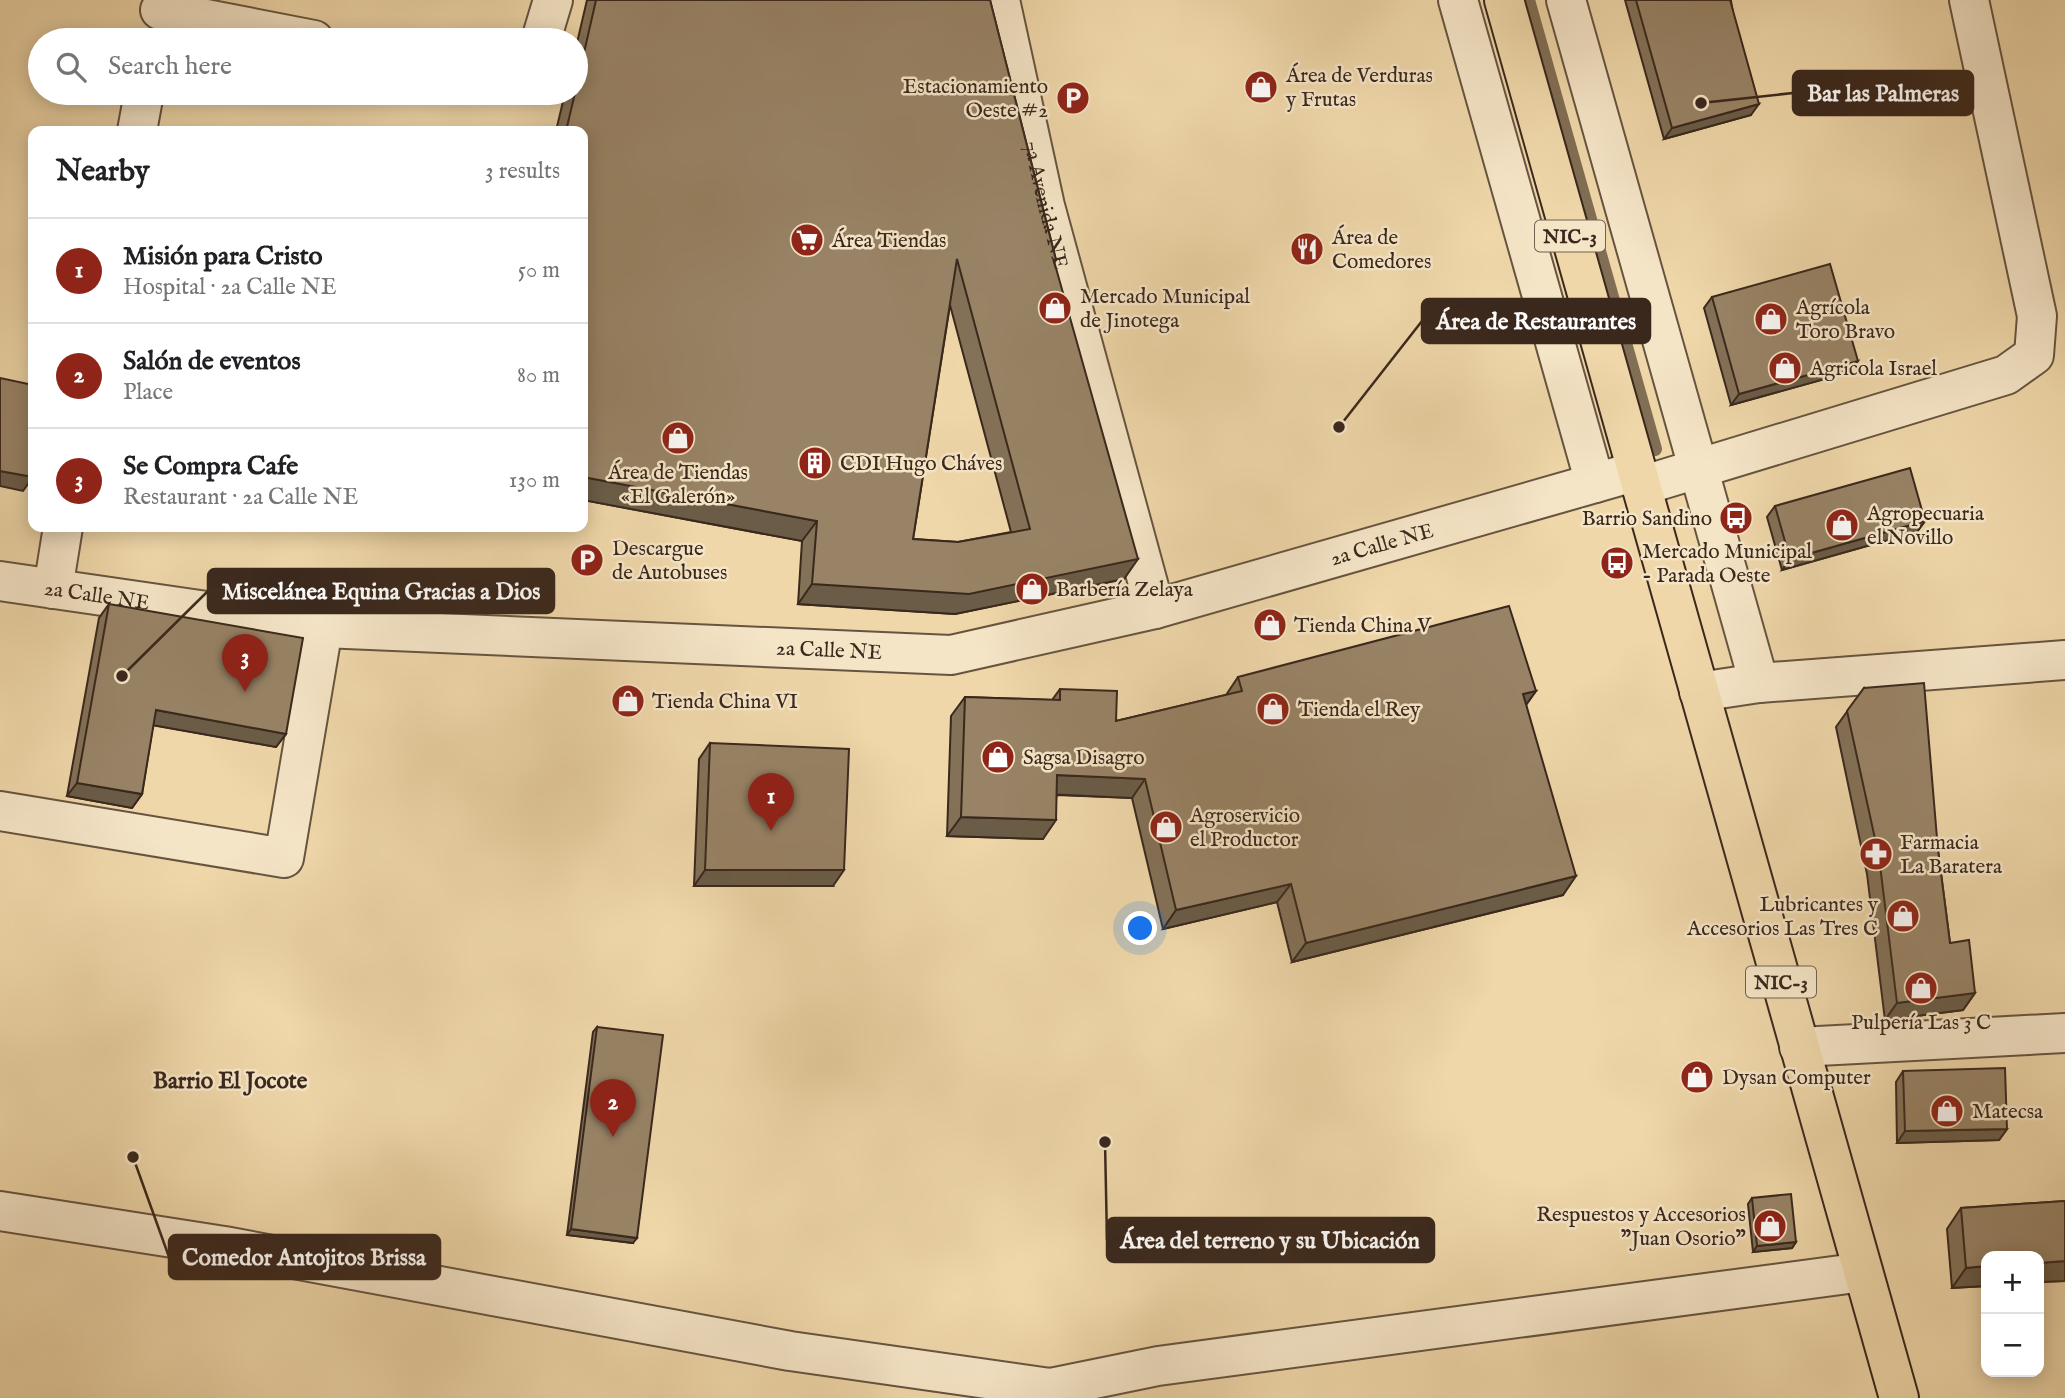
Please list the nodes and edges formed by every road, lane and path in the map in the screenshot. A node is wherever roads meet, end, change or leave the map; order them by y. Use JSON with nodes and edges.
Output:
{"nodes":[{"id":1,"x":552,"y":0,"type":"edge"},
{"id":2,"x":1000,"y":0,"type":"edge"},
{"id":3,"x":1458,"y":0,"type":"edge"},
{"id":4,"x":1504,"y":0,"type":"edge"},
{"id":5,"x":1566,"y":0,"type":"edge"},
{"id":6,"x":1969,"y":0,"type":"edge"},
{"id":7,"x":158,"y":17,"type":"edge"},
{"id":8,"x":233,"y":28,"type":"edge"},
{"id":9,"x":544,"y":28,"type":"edge"},
{"id":10,"x":142,"y":105,"type":"edge"},
{"id":11,"x":138,"y":126,"type":"edge"},
{"id":12,"x":1698,"y":470,"type":"junction"},
{"id":13,"x":1639,"y":478,"type":"junction"},
{"id":14,"x":1595,"y":483,"type":"junction"},
{"id":15,"x":62,"y":532,"type":"edge"},
{"id":16,"x":0,"y":581,"type":"edge"},
{"id":17,"x":53,"y":589,"type":"junction"},
{"id":18,"x":1155,"y":609,"type":"junction"},
{"id":19,"x":323,"y":628,"type":"junction"},
{"id":20,"x":2065,"y":660,"type":"edge"},
{"id":21,"x":1759,"y":683,"type":"junction"},
{"id":22,"x":1699,"y":692,"type":"junction"},
{"id":23,"x":0,"y":811,"type":"edge"},
{"id":24,"x":2065,"y":1033,"type":"edge"},
{"id":25,"x":1799,"y":1047,"type":"junction"},
{"id":26,"x":0,"y":1211,"type":"edge"},
{"id":27,"x":1863,"y":1272,"type":"junction"},
{"id":28,"x":1155,"y":1382,"type":"edge"},
{"id":29,"x":1899,"y":1398,"type":"edge"}],
"edges":[{"from":1,"to":9,"type":"street"},
{"from":2,"to":18,"type":"street","name":"7a Avenida NE"},
{"from":3,"to":14,"type":"street"},
{"from":4,"to":13,"type":"main road","number":"NIC-3"},
{"from":5,"to":12,"type":"street"},
{"from":6,"to":12,"type":"street","name":"2a Calle NE"},
{"from":7,"to":8,"type":"street"},
{"from":10,"to":11,"type":"street"},
{"from":12,"to":13,"type":"street","name":"2a Calle NE"},
{"from":12,"to":21,"type":"street"},
{"from":13,"to":14,"type":"street","name":"2a Calle NE"},
{"from":13,"to":22,"type":"main road","number":"NIC-3"},
{"from":14,"to":18,"type":"street","name":"2a Calle NE"},
{"from":15,"to":17,"type":"street"},
{"from":16,"to":17,"type":"street","name":"2a Calle NE"},
{"from":17,"to":19,"type":"street","name":"2a Calle NE"},
{"from":18,"to":19,"type":"street","name":"2a Calle NE"},
{"from":19,"to":23,"type":"street"},
{"from":20,"to":21,"type":"street"},
{"from":21,"to":22,"type":"street"},
{"from":22,"to":25,"type":"main road","number":"NIC-3"},
{"from":24,"to":25,"type":"street"},
{"from":25,"to":27,"type":"main road","number":"NIC-3"},
{"from":26,"to":28,"type":"street"},
{"from":27,"to":28,"type":"street"},
{"from":27,"to":29,"type":"main road","number":"NIC-3"}]}
